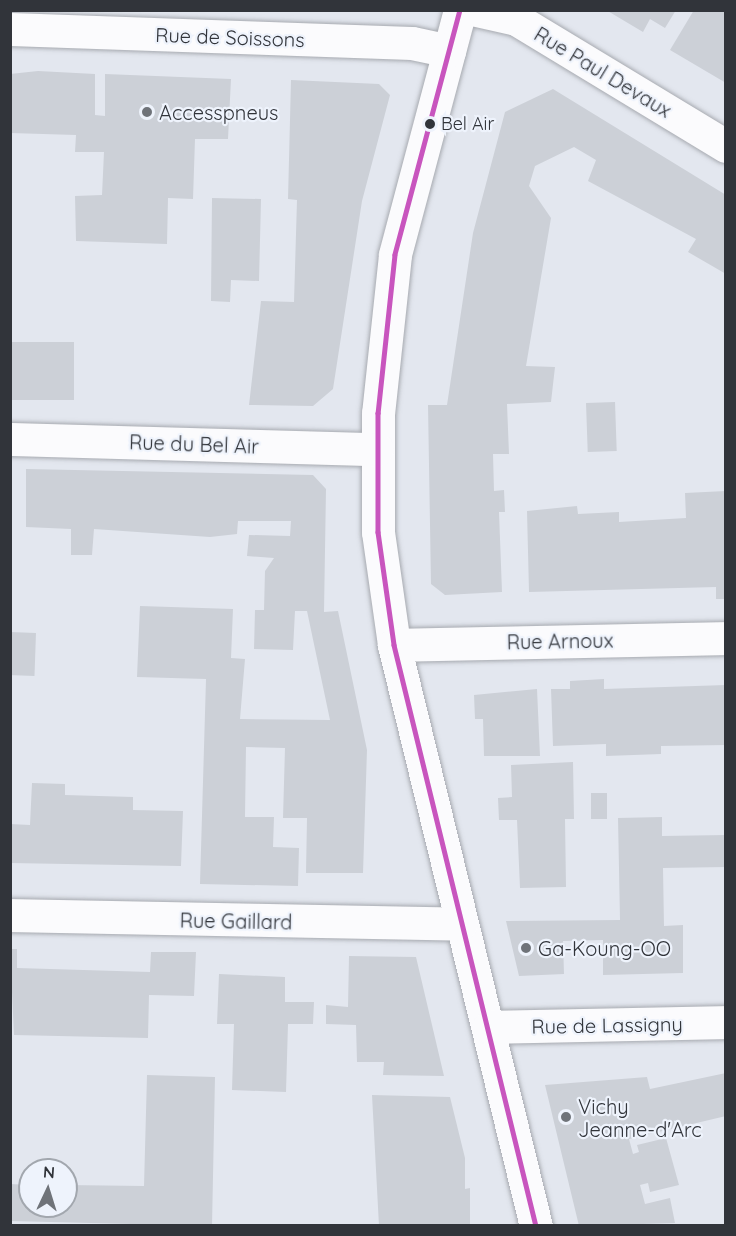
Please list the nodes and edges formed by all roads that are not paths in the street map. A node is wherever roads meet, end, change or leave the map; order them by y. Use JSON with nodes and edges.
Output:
{"nodes":[{"id":1,"x":460,"y":10,"type":"edge"},
{"id":2,"x":476,"y":10,"type":"edge"},
{"id":3,"x":10,"y":29,"type":"edge"},
{"id":4,"x":449,"y":51,"type":"junction"},
{"id":5,"x":726,"y":146,"type":"edge"},
{"id":6,"x":10,"y":440,"type":"edge"},
{"id":7,"x":377,"y":449,"type":"junction"},
{"id":8,"x":726,"y":638,"type":"edge"},
{"id":9,"x":394,"y":645,"type":"junction"},
{"id":10,"x":10,"y":915,"type":"edge"},
{"id":11,"x":461,"y":924,"type":"junction"},
{"id":12,"x":726,"y":1022,"type":"edge"},
{"id":13,"x":489,"y":1027,"type":"junction"},
{"id":14,"x":536,"y":1226,"type":"edge"}],
"edges":[{"from":1,"to":4,"type":"street"},
{"from":2,"to":5,"type":"street","name":"Rue Paul Devaux"},
{"from":3,"to":4,"type":"street","name":"Rue de Soissons"},
{"from":4,"to":7,"type":"street"},
{"from":6,"to":7,"type":"street","name":"Rue du Bel Air"},
{"from":7,"to":9,"type":"street"},
{"from":8,"to":9,"type":"street","name":"Rue Arnoux"},
{"from":9,"to":11,"type":"street"},
{"from":10,"to":11,"type":"street","name":"Rue Gaillard"},
{"from":11,"to":13,"type":"street"},
{"from":12,"to":13,"type":"street","name":"Rue de Lassigny"},
{"from":13,"to":14,"type":"street"}]}
